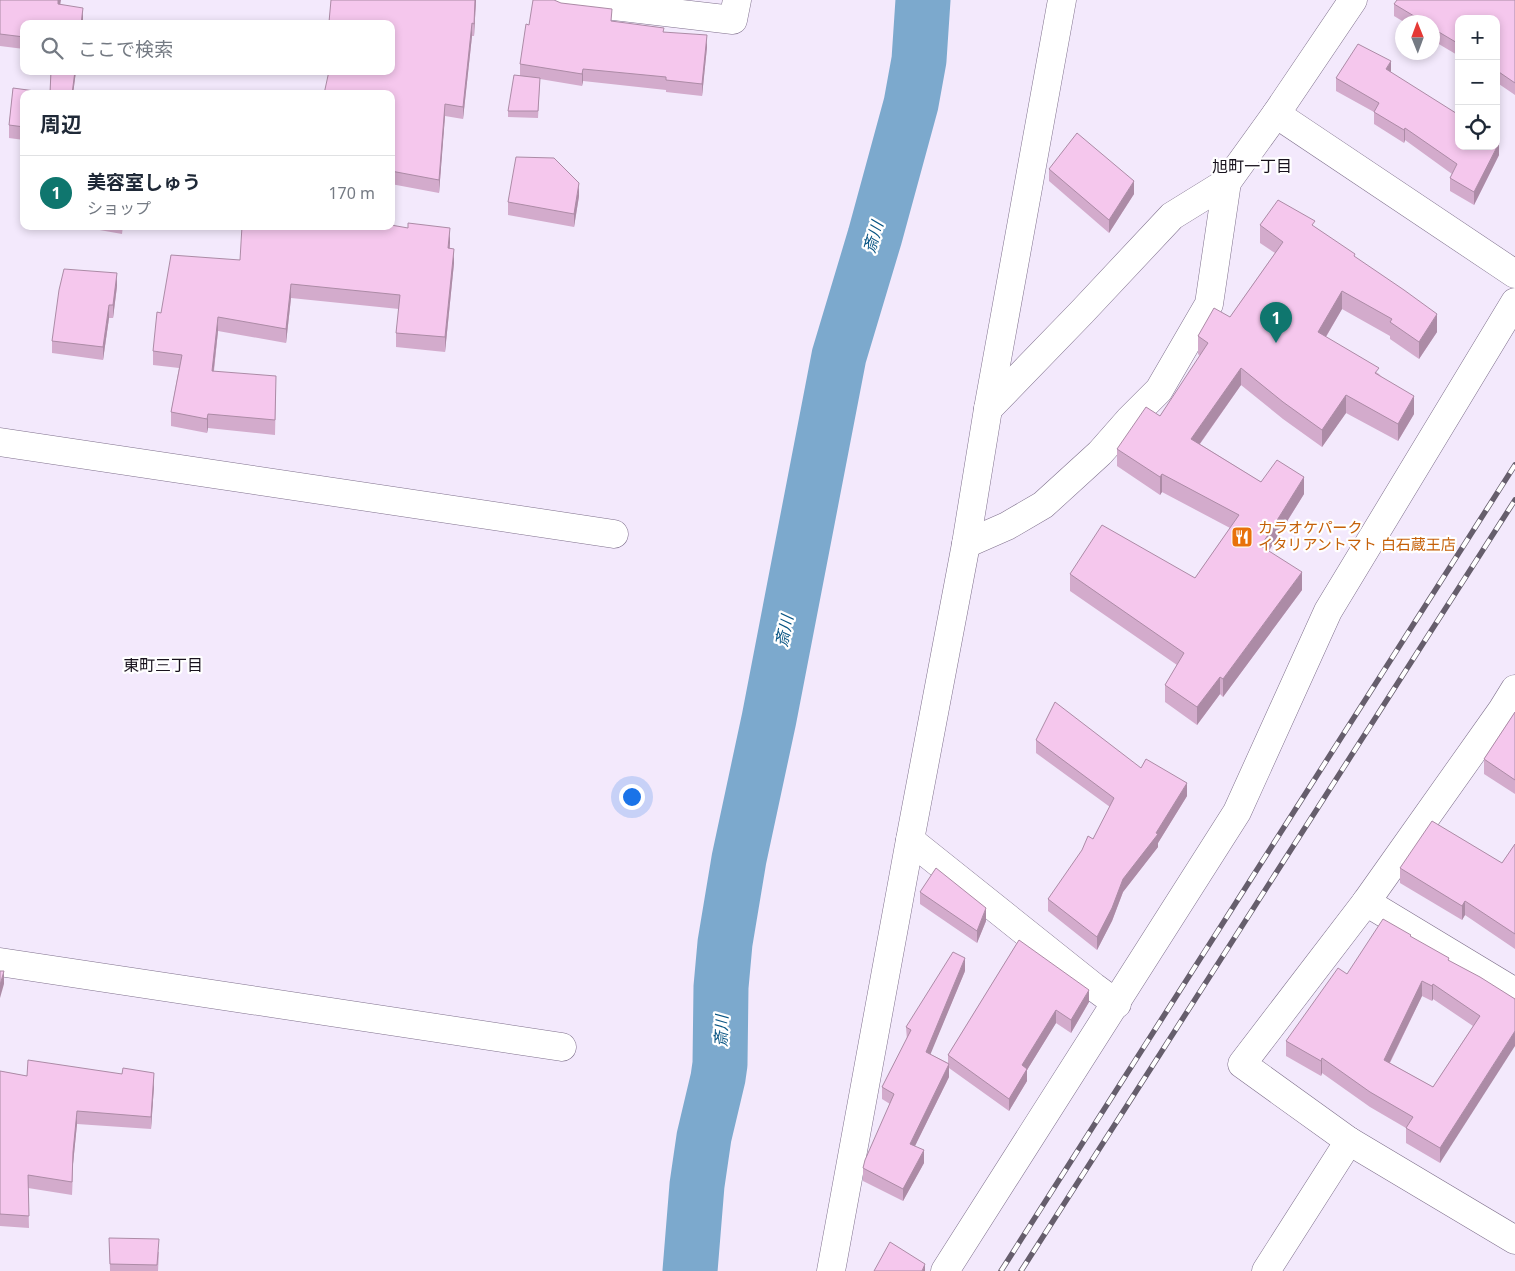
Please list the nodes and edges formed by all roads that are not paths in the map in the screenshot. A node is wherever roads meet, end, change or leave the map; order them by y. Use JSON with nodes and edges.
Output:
{"nodes":[{"id":1,"x":563,"y":0,"type":"edge"},
{"id":2,"x":736,"y":0,"type":"edge"},
{"id":3,"x":1062,"y":0,"type":"edge"},
{"id":4,"x":1353,"y":0,"type":"edge"},
{"id":5,"x":1276,"y":114,"type":"junction"},
{"id":6,"x":1227,"y":182,"type":"junction"},
{"id":7,"x":1515,"y":274,"type":"edge"},
{"id":8,"x":1515,"y":302,"type":"edge"},
{"id":9,"x":988,"y":410,"type":"junction"},
{"id":10,"x":0,"y":442,"type":"edge"},
{"id":11,"x":614,"y":534,"type":"dead end"},
{"id":12,"x":966,"y":544,"type":"junction"},
{"id":13,"x":1511,"y":705,"type":"edge"},
{"id":14,"x":910,"y":840,"type":"junction"},
{"id":15,"x":1366,"y":902,"type":"junction"},
{"id":16,"x":0,"y":962,"type":"edge"},
{"id":17,"x":1515,"y":992,"type":"edge"},
{"id":18,"x":1116,"y":1004,"type":"junction"},
{"id":19,"x":562,"y":1046,"type":"dead end"},
{"id":20,"x":1349,"y":1140,"type":"junction"},
{"id":21,"x":1515,"y":1240,"type":"edge"},
{"id":22,"x":831,"y":1271,"type":"edge"},
{"id":23,"x":945,"y":1271,"type":"edge"},
{"id":24,"x":1266,"y":1271,"type":"edge"}],
"edges":[{"from":1,"to":2,"type":"street"},
{"from":3,"to":9,"type":"street"},
{"from":4,"to":5,"type":"street"},
{"from":5,"to":6,"type":"street"},
{"from":5,"to":7,"type":"street"},
{"from":6,"to":9,"type":"street"},
{"from":6,"to":12,"type":"street"},
{"from":8,"to":18,"type":"street"},
{"from":9,"to":12,"type":"street"},
{"from":10,"to":11,"type":"street"},
{"from":12,"to":14,"type":"street"},
{"from":13,"to":15,"type":"street"},
{"from":14,"to":18,"type":"street"},
{"from":14,"to":22,"type":"street"},
{"from":15,"to":17,"type":"street"},
{"from":15,"to":20,"type":"street"},
{"from":16,"to":19,"type":"street"},
{"from":18,"to":23,"type":"street"},
{"from":20,"to":21,"type":"street"},
{"from":20,"to":24,"type":"street"}]}
